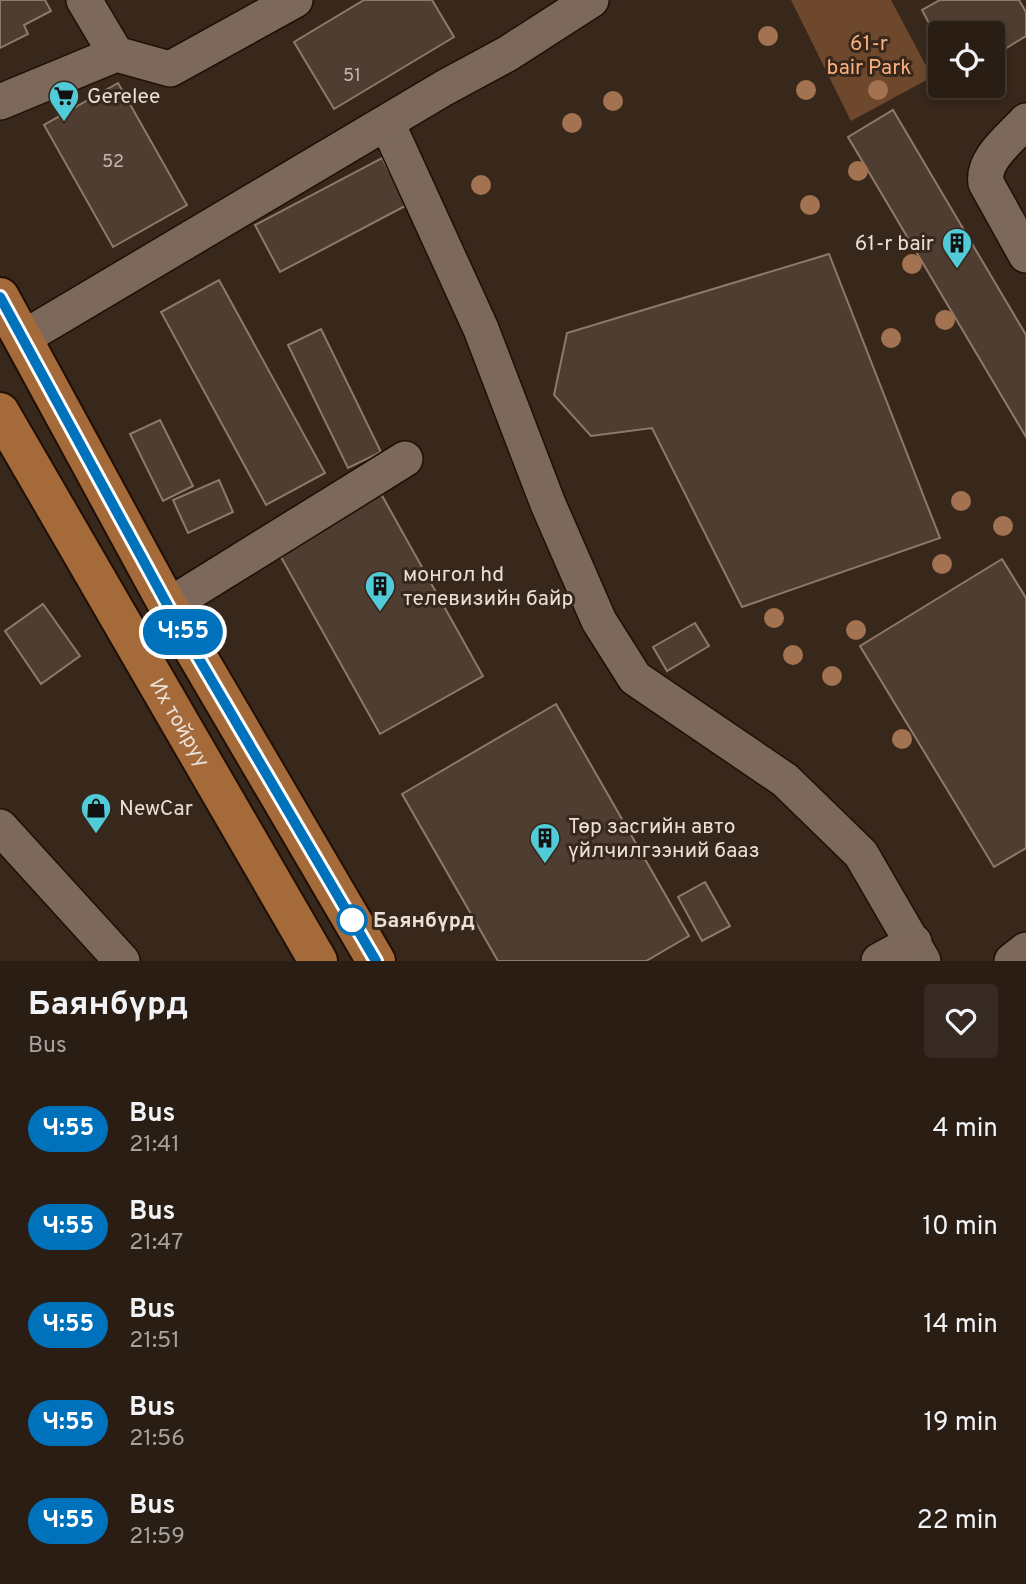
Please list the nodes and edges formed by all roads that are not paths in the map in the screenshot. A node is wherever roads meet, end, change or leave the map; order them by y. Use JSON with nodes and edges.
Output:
{"nodes":[{"id":1,"x":84,"y":0,"type":"edge"},
{"id":2,"x":295,"y":0,"type":"edge"},
{"id":3,"x":591,"y":0,"type":"edge"},
{"id":4,"x":116,"y":54,"type":"junction"},
{"id":5,"x":0,"y":102,"type":"edge"},
{"id":6,"x":1026,"y":121,"type":"edge"},
{"id":7,"x":387,"y":122,"type":"junction"},
{"id":8,"x":1026,"y":255,"type":"edge"},
{"id":9,"x":0,"y":297,"type":"edge"},
{"id":10,"x":23,"y":338,"type":"junction"},
{"id":11,"x":0,"y":412,"type":"edge"},
{"id":12,"x":405,"y":459,"type":"dead end"},
{"id":13,"x":168,"y":606,"type":"junction"},
{"id":14,"x":0,"y":827,"type":"edge"},
{"id":15,"x":1026,"y":950,"type":"edge"},
{"id":16,"x":919,"y":951,"type":"edge"},
{"id":17,"x":122,"y":961,"type":"edge"},
{"id":18,"x":318,"y":961,"type":"edge"},
{"id":19,"x":376,"y":961,"type":"edge"},
{"id":20,"x":879,"y":961,"type":"edge"},
{"id":21,"x":1012,"y":961,"type":"edge"}],
"edges":[{"from":1,"to":4,"type":"street"},
{"from":2,"to":4,"type":"street"},
{"from":3,"to":7,"type":"street"},
{"from":4,"to":5,"type":"street"},
{"from":6,"to":8,"type":"street"},
{"from":7,"to":10,"type":"street"},
{"from":7,"to":16,"type":"street"},
{"from":9,"to":10,"type":"main road"},
{"from":10,"to":13,"type":"main road"},
{"from":11,"to":18,"type":"main road","name":"Их тойруу"},
{"from":12,"to":13,"type":"street"},
{"from":13,"to":19,"type":"main road"},
{"from":14,"to":17,"type":"street"},
{"from":15,"to":21,"type":"street"},
{"from":16,"to":20,"type":"street"}]}
